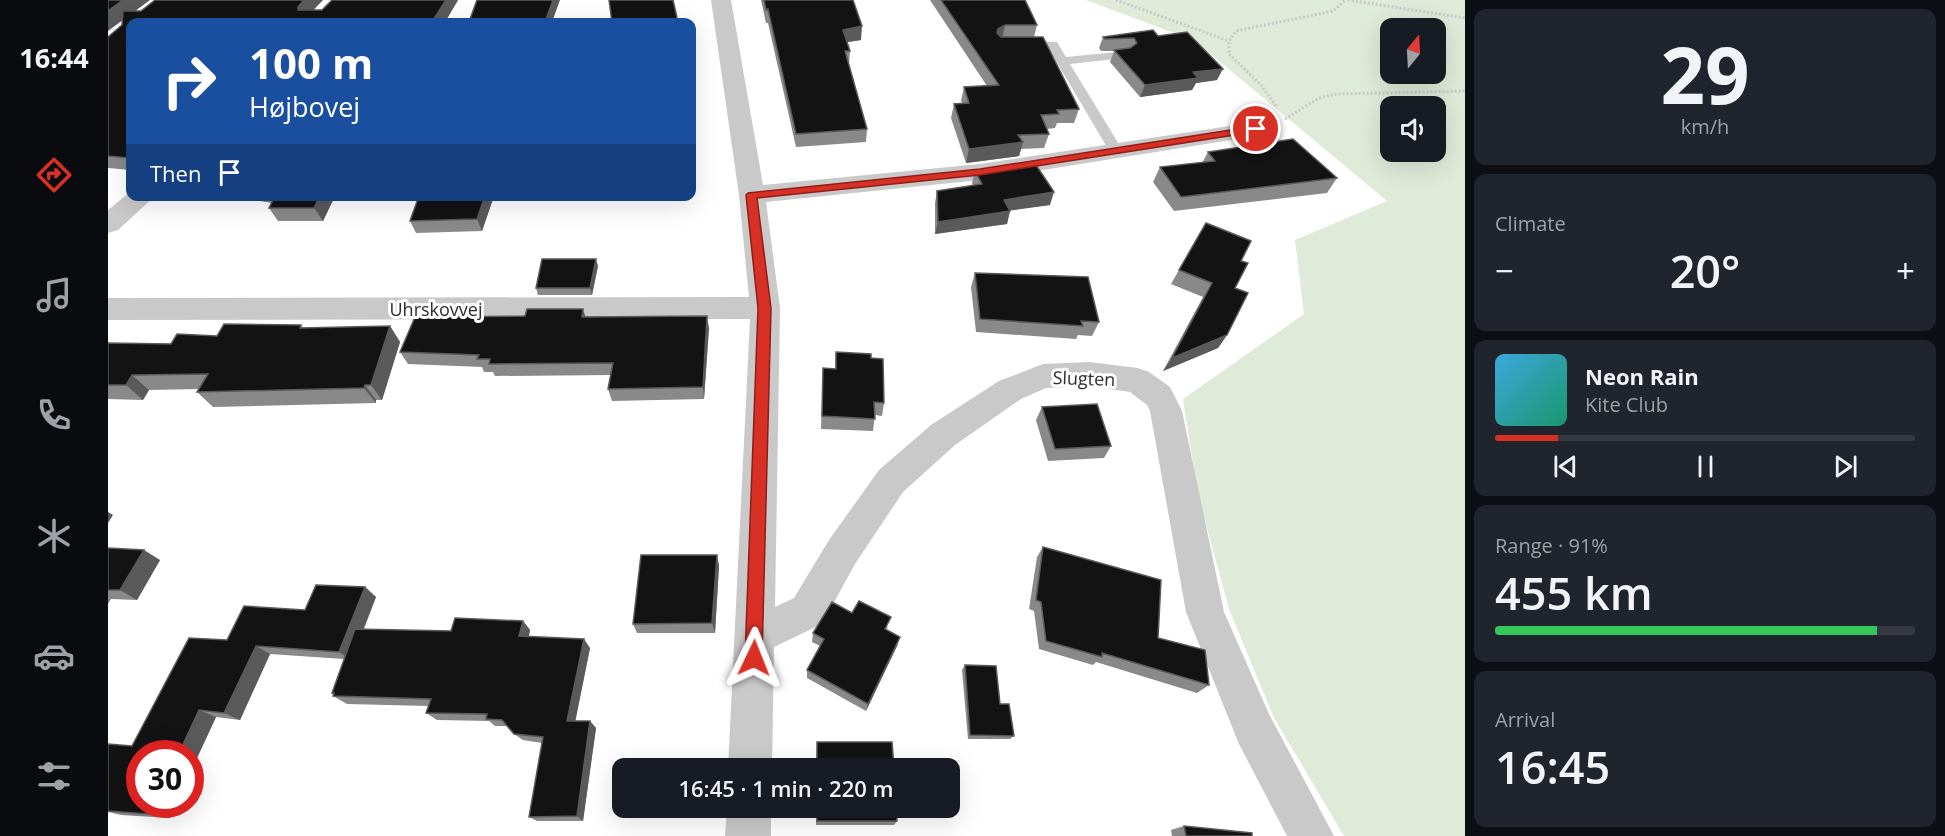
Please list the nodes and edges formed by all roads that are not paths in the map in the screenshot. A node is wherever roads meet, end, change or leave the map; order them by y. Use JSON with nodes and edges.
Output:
{"nodes":[{"id":1,"x":721,"y":0,"type":"edge"},
{"id":2,"x":1012,"y":45,"type":"edge"},
{"id":3,"x":1124,"y":54,"type":"edge"},
{"id":4,"x":1062,"y":61,"type":"junction"},
{"id":5,"x":1256,"y":129,"type":"road end"},
{"id":6,"x":1116,"y":151,"type":"junction"},
{"id":7,"x":752,"y":195,"type":"junction"},
{"id":8,"x":136,"y":201,"type":"edge"},
{"id":9,"x":108,"y":224,"type":"edge"},
{"id":10,"x":765,"y":308,"type":"junction"},
{"id":11,"x":108,"y":309,"type":"edge"},
{"id":12,"x":754,"y":636,"type":"junction"},
{"id":13,"x":750,"y":758,"type":"edge"},
{"id":14,"x":749,"y":818,"type":"edge"},
{"id":15,"x":748,"y":836,"type":"edge"},
{"id":16,"x":1311,"y":836,"type":"edge"}],
"edges":[{"from":1,"to":7,"type":"street"},
{"from":2,"to":4,"type":"lane"},
{"from":3,"to":4,"type":"lane"},
{"from":4,"to":6,"type":"lane"},
{"from":5,"to":6,"type":"street"},
{"from":6,"to":7,"type":"street"},
{"from":7,"to":10,"type":"street"},
{"from":8,"to":9,"type":"street"},
{"from":10,"to":11,"type":"street","name":"Uhrskovvej"},
{"from":10,"to":12,"type":"street"},
{"from":12,"to":13,"type":"street"},
{"from":12,"to":16,"type":"street","name":"Slugten"},
{"from":14,"to":15,"type":"street"}]}
